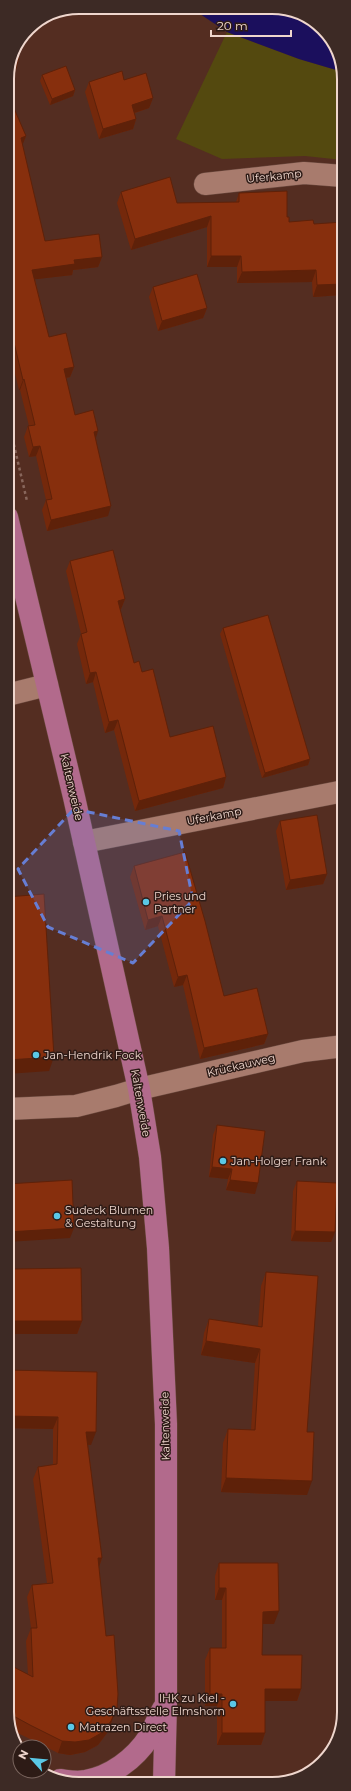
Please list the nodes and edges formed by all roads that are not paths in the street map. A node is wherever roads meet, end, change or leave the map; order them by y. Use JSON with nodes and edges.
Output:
{"nodes":[{"id":1,"x":337,"y":176,"type":"edge"},
{"id":2,"x":205,"y":184,"type":"dead end"},
{"id":3,"x":14,"y":546,"type":"edge"},
{"id":4,"x":47,"y":685,"type":"junction"},
{"id":5,"x":14,"y":693,"type":"edge"},
{"id":6,"x":337,"y":792,"type":"edge"},
{"id":7,"x":84,"y":842,"type":"junction"},
{"id":8,"x":337,"y":1047,"type":"edge"},
{"id":9,"x":139,"y":1089,"type":"junction"},
{"id":10,"x":14,"y":1109,"type":"edge"},
{"id":11,"x":166,"y":1703,"type":"junction"},
{"id":12,"x":100,"y":1777,"type":"edge"},
{"id":13,"x":164,"y":1777,"type":"edge"}],
"edges":[{"from":1,"to":2,"type":"street","name":"Uferkamp"},
{"from":3,"to":4,"type":"main road","name":"Kaltenweide"},
{"from":4,"to":5,"type":"street"},
{"from":4,"to":7,"type":"main road","name":"Kaltenweide"},
{"from":6,"to":7,"type":"street","name":"Uferkamp"},
{"from":7,"to":9,"type":"main road","name":"Kaltenweide"},
{"from":8,"to":9,"type":"street","name":"Krückauweg"},
{"from":9,"to":10,"type":"street","name":"Krückauweg"},
{"from":9,"to":11,"type":"main road","name":"Kaltenweide"},
{"from":11,"to":12,"type":"main road","name":"Kaltenweide"},
{"from":11,"to":13,"type":"main road","name":"Kaltenweide"}]}
